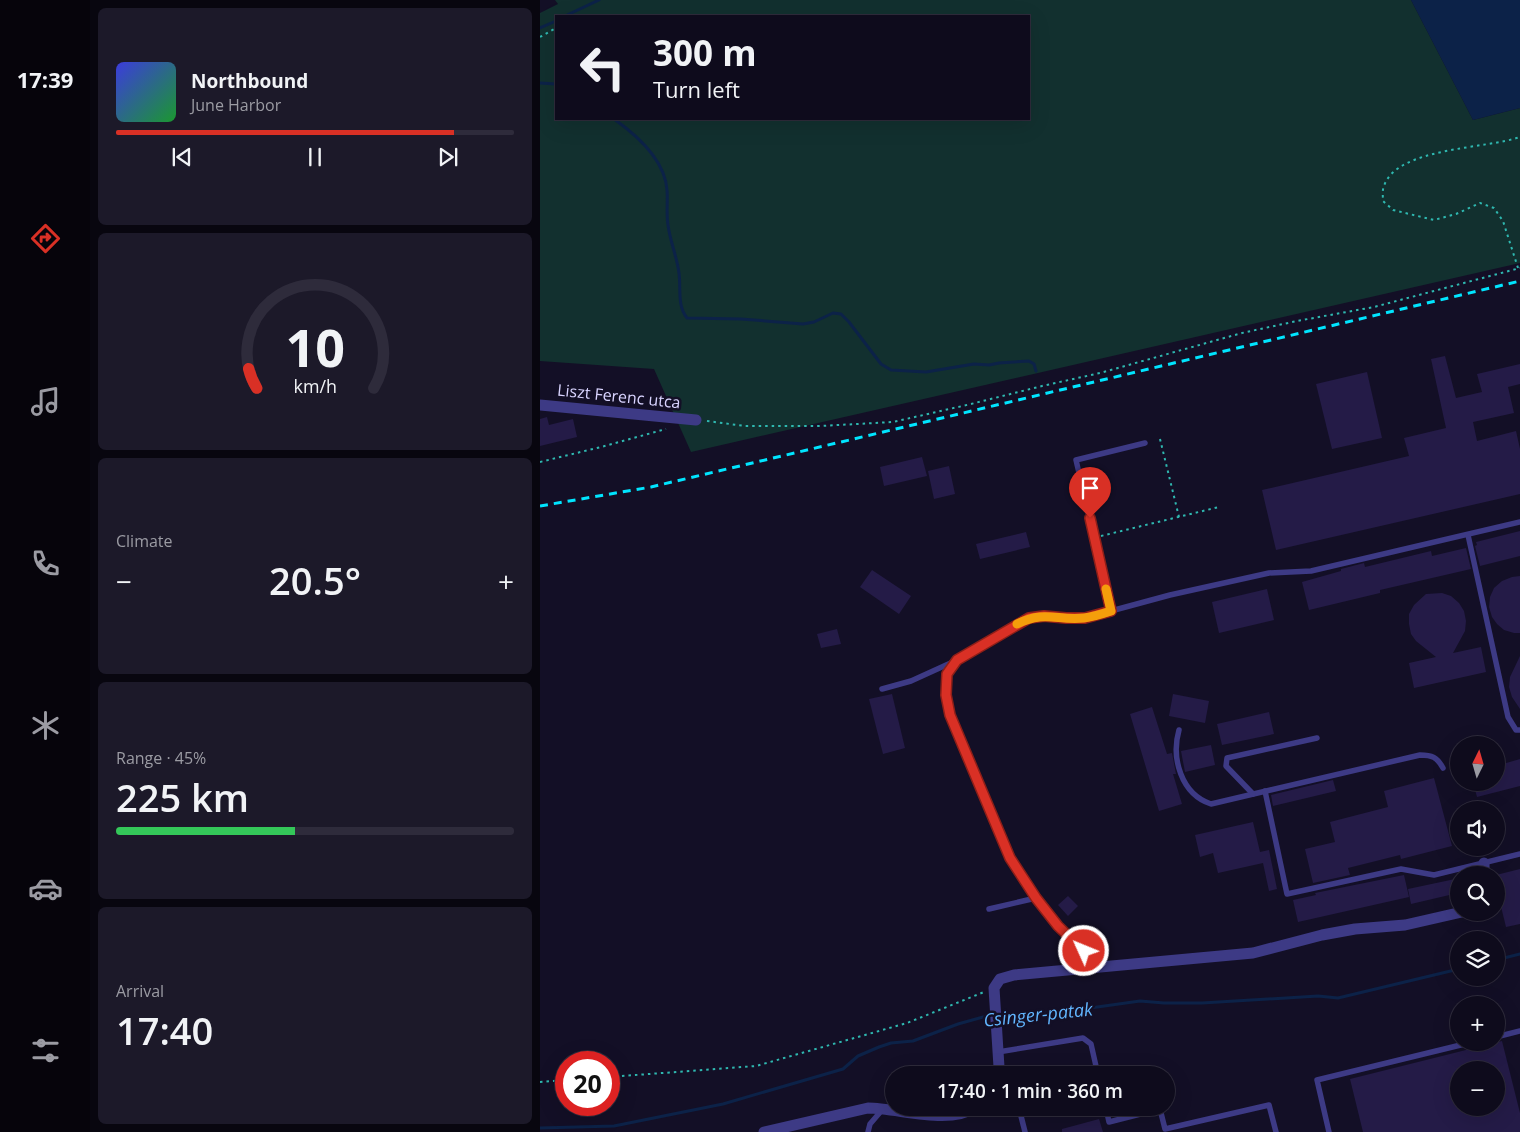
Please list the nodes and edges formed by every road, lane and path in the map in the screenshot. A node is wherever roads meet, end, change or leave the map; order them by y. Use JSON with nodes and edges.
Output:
{"nodes":[{"id":1,"x":555,"y":28,"type":"edge"},
{"id":2,"x":540,"y":36,"type":"edge"},
{"id":3,"x":1520,"y":137,"type":"edge"},
{"id":4,"x":1519,"y":268,"type":"edge"},
{"id":5,"x":540,"y":405,"type":"edge"},
{"id":6,"x":696,"y":420,"type":"joint"},
{"id":7,"x":667,"y":428,"type":"dead end"},
{"id":8,"x":1160,"y":439,"type":"dead end"},
{"id":9,"x":1146,"y":443,"type":"dead end"},
{"id":10,"x":540,"y":462,"type":"edge"},
{"id":11,"x":1219,"y":507,"type":"dead end"},
{"id":12,"x":1180,"y":517,"type":"junction"},
{"id":13,"x":1520,"y":522,"type":"edge"},
{"id":14,"x":1468,"y":535,"type":"junction"},
{"id":15,"x":1094,"y":538,"type":"junction"},
{"id":16,"x":1111,"y":611,"type":"junction"},
{"id":17,"x":957,"y":660,"type":"junction"},
{"id":18,"x":882,"y":688,"type":"dead end"},
{"id":19,"x":1179,"y":730,"type":"dead end"},
{"id":20,"x":1520,"y":730,"type":"edge"},
{"id":21,"x":1317,"y":738,"type":"dead end"},
{"id":22,"x":1443,"y":768,"type":"dead end"},
{"id":23,"x":1265,"y":791,"type":"junction"},
{"id":24,"x":1253,"y":794,"type":"junction"},
{"id":25,"x":1520,"y":854,"type":"edge"},
{"id":26,"x":1484,"y":863,"type":"joint"},
{"id":27,"x":1036,"y":898,"type":"junction"},
{"id":28,"x":989,"y":909,"type":"dead end"},
{"id":29,"x":1450,"y":915,"type":"edge"},
{"id":30,"x":1113,"y":966,"type":"junction"},
{"id":31,"x":994,"y":988,"type":"junction"},
{"id":32,"x":1520,"y":1031,"type":"edge"},
{"id":33,"x":1505,"y":1035,"type":"edge"},
{"id":34,"x":1450,"y":1048,"type":"edge"},
{"id":35,"x":998,"y":1052,"type":"junction"},
{"id":36,"x":1000,"y":1066,"type":"edge"},
{"id":37,"x":1096,"y":1066,"type":"edge"},
{"id":38,"x":620,"y":1076,"type":"edge"},
{"id":39,"x":555,"y":1081,"type":"edge"},
{"id":40,"x":540,"y":1082,"type":"edge"},
{"id":41,"x":884,"y":1108,"type":"joint"},
{"id":42,"x":1021,"y":1116,"type":"edge"},
{"id":43,"x":1108,"y":1116,"type":"edge"},
{"id":44,"x":1133,"y":1116,"type":"edge"},
{"id":45,"x":1162,"y":1116,"type":"edge"},
{"id":46,"x":764,"y":1132,"type":"edge"},
{"id":47,"x":868,"y":1132,"type":"edge"},
{"id":48,"x":1025,"y":1132,"type":"edge"},
{"id":49,"x":1276,"y":1132,"type":"edge"},
{"id":50,"x":1329,"y":1132,"type":"edge"}],
"edges":[{"from":1,"to":2,"type":"path"},
{"from":3,"to":4,"type":"path"},
{"from":4,"to":6,"type":"path"},
{"from":5,"to":6,"type":"street","name":"Liszt Ferenc utca"},
{"from":7,"to":10,"type":"path"},
{"from":8,"to":12,"type":"path"},
{"from":9,"to":15,"type":"lane"},
{"from":11,"to":12,"type":"path"},
{"from":12,"to":15,"type":"path"},
{"from":13,"to":14,"type":"lane"},
{"from":14,"to":16,"type":"lane"},
{"from":14,"to":20,"type":"lane"},
{"from":15,"to":16,"type":"lane"},
{"from":16,"to":17,"type":"lane"},
{"from":17,"to":18,"type":"lane"},
{"from":17,"to":27,"type":"lane"},
{"from":19,"to":24,"type":"lane"},
{"from":21,"to":24,"type":"lane"},
{"from":22,"to":23,"type":"lane"},
{"from":23,"to":24,"type":"lane"},
{"from":23,"to":26,"type":"lane"},
{"from":25,"to":26,"type":"lane"},
{"from":27,"to":28,"type":"lane"},
{"from":27,"to":30,"type":"lane"},
{"from":29,"to":30,"type":"street"},
{"from":30,"to":31,"type":"street"},
{"from":31,"to":35,"type":"street"},
{"from":31,"to":38,"type":"path"},
{"from":32,"to":33,"type":"lane"},
{"from":34,"to":50,"type":"lane"},
{"from":35,"to":36,"type":"street"},
{"from":35,"to":37,"type":"lane"},
{"from":39,"to":40,"type":"path"},
{"from":41,"to":46,"type":"street"},
{"from":41,"to":47,"type":"lane"},
{"from":42,"to":48,"type":"lane"},
{"from":43,"to":44,"type":"lane"},
{"from":45,"to":49,"type":"lane"}]}
